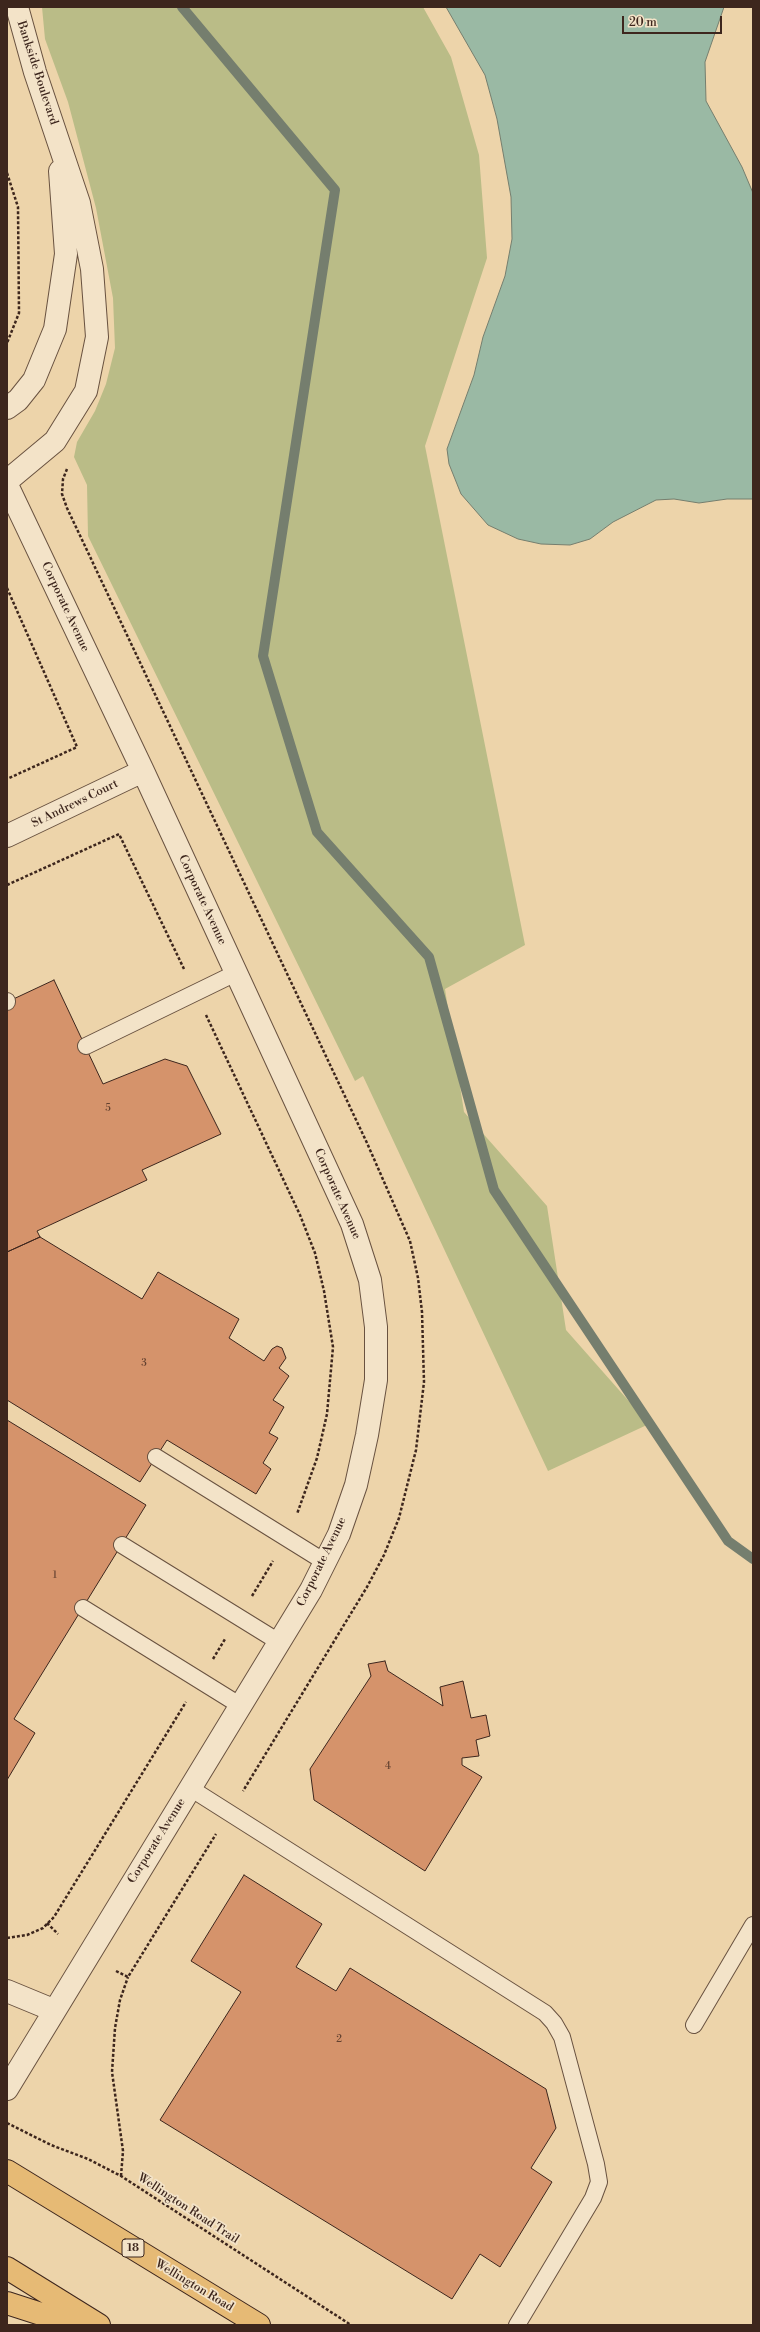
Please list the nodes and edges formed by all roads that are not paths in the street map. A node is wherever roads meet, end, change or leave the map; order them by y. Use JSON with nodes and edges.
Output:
{"nodes":[{"id":1,"x":17,"y":7,"type":"edge"},
{"id":2,"x":58,"y":138,"type":"junction"},
{"id":3,"x":7,"y":408,"type":"edge"},
{"id":4,"x":7,"y":481,"type":"edge"},
{"id":5,"x":7,"y":485,"type":"edge"},
{"id":6,"x":143,"y":771,"type":"junction"},
{"id":7,"x":7,"y":836,"type":"edge"},
{"id":8,"x":236,"y":973,"type":"junction"},
{"id":9,"x":86,"y":1046,"type":"dead end"},
{"id":10,"x":156,"y":1457,"type":"dead end"},
{"id":11,"x":122,"y":1545,"type":"dead end"},
{"id":12,"x":325,"y":1562,"type":"junction"},
{"id":13,"x":83,"y":1608,"type":"dead end"},
{"id":14,"x":279,"y":1642,"type":"junction"},
{"id":15,"x":240,"y":1706,"type":"junction"},
{"id":16,"x":190,"y":1788,"type":"junction"},
{"id":17,"x":753,"y":1925,"type":"edge"},
{"id":18,"x":7,"y":1991,"type":"edge"},
{"id":19,"x":53,"y":2010,"type":"junction"},
{"id":20,"x":694,"y":2025,"type":"dead end"},
{"id":21,"x":7,"y":2090,"type":"edge"},
{"id":22,"x":7,"y":2171,"type":"edge"},
{"id":23,"x":7,"y":2268,"type":"edge"},
{"id":24,"x":7,"y":2303,"type":"edge"},
{"id":25,"x":75,"y":2325,"type":"edge"},
{"id":26,"x":99,"y":2325,"type":"edge"},
{"id":27,"x":259,"y":2325,"type":"edge"},
{"id":28,"x":517,"y":2325,"type":"edge"}],
"edges":[{"from":1,"to":2,"type":"street","name":"Bankside Boulevard"},
{"from":2,"to":3,"type":"street","name":"Bankside Boulevard"},
{"from":2,"to":4,"type":"street","name":"Bankside Boulevard"},
{"from":5,"to":6,"type":"street","name":"Corporate Avenue"},
{"from":6,"to":7,"type":"street","name":"St Andrews Court"},
{"from":6,"to":8,"type":"street","name":"Corporate Avenue"},
{"from":8,"to":9,"type":"lane"},
{"from":8,"to":12,"type":"street","name":"Corporate Avenue"},
{"from":10,"to":12,"type":"lane"},
{"from":11,"to":14,"type":"lane"},
{"from":12,"to":14,"type":"street","name":"Corporate Avenue"},
{"from":13,"to":15,"type":"lane"},
{"from":14,"to":15,"type":"street","name":"Corporate Avenue"},
{"from":15,"to":16,"type":"street","name":"Corporate Avenue"},
{"from":16,"to":19,"type":"street","name":"Corporate Avenue"},
{"from":16,"to":28,"type":"lane"},
{"from":17,"to":20,"type":"lane"},
{"from":18,"to":19,"type":"street"},
{"from":19,"to":21,"type":"street","name":"Corporate Avenue"},
{"from":22,"to":27,"type":"highway","name":"Wellington Road","number":"18"},
{"from":23,"to":26,"type":"highway"},
{"from":24,"to":25,"type":"highway"}]}
